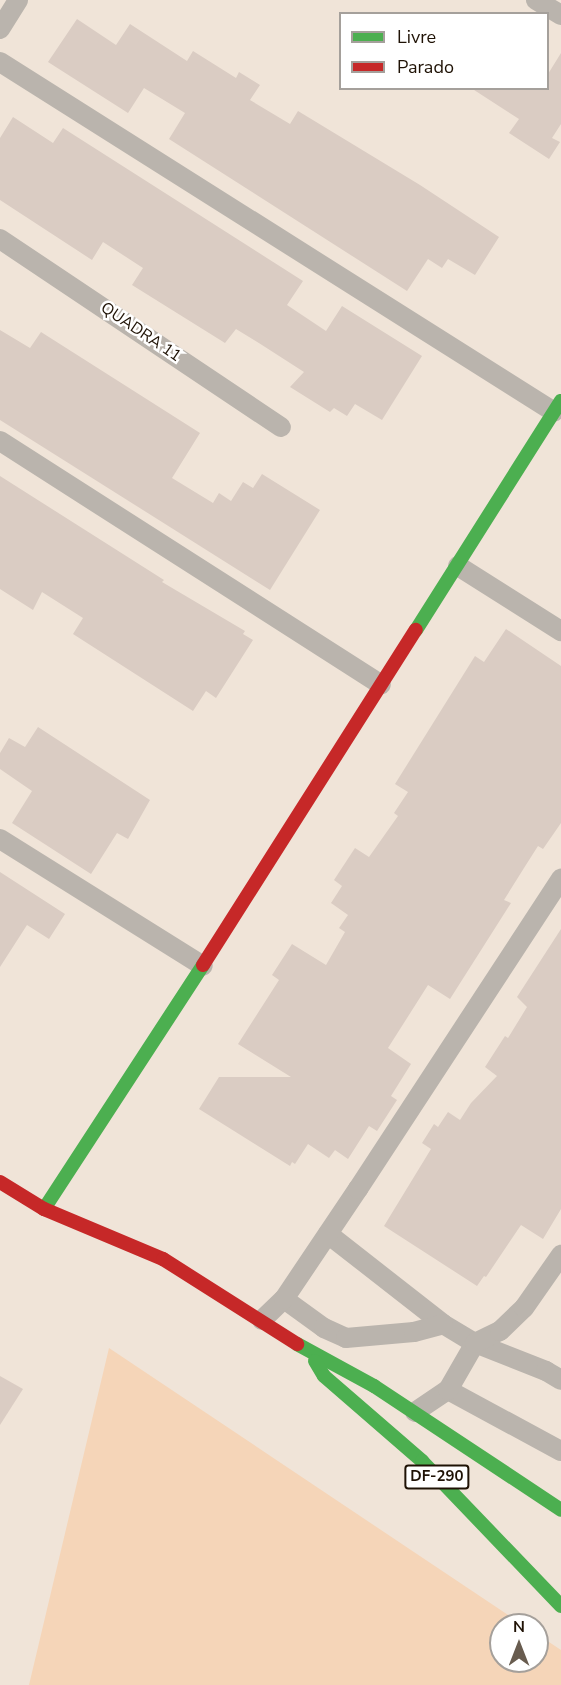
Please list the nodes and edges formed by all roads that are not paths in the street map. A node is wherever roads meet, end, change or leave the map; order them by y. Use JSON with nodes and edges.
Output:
{"nodes":[{"id":1,"x":18,"y":0,"type":"edge"},
{"id":2,"x":536,"y":0,"type":"edge"},
{"id":3,"x":561,"y":15,"type":"edge"},
{"id":4,"x":0,"y":29,"type":"edge"},
{"id":5,"x":0,"y":62,"type":"edge"},
{"id":6,"x":0,"y":239,"type":"edge"},
{"id":7,"x":557,"y":407,"type":"edge"},
{"id":8,"x":281,"y":427,"type":"dead end"},
{"id":9,"x":0,"y":441,"type":"edge"},
{"id":10,"x":458,"y":566,"type":"junction"},
{"id":11,"x":561,"y":631,"type":"edge"},
{"id":12,"x":381,"y":685,"type":"junction"},
{"id":13,"x":0,"y":839,"type":"edge"},
{"id":14,"x":561,"y":879,"type":"edge"},
{"id":15,"x":202,"y":966,"type":"junction"},
{"id":16,"x":0,"y":1182,"type":"edge"},
{"id":17,"x":44,"y":1209,"type":"junction"},
{"id":18,"x":328,"y":1234,"type":"junction"},
{"id":19,"x":561,"y":1256,"type":"edge"},
{"id":20,"x":284,"y":1299,"type":"junction"},
{"id":21,"x":262,"y":1320,"type":"junction"},
{"id":22,"x":443,"y":1324,"type":"junction"},
{"id":23,"x":475,"y":1343,"type":"junction"},
{"id":24,"x":309,"y":1352,"type":"junction"},
{"id":25,"x":561,"y":1380,"type":"edge"},
{"id":26,"x":447,"y":1390,"type":"junction"},
{"id":27,"x":415,"y":1412,"type":"junction"},
{"id":28,"x":561,"y":1451,"type":"edge"},
{"id":29,"x":561,"y":1510,"type":"edge"},
{"id":30,"x":561,"y":1606,"type":"edge"}],
"edges":[{"from":1,"to":4,"type":"street"},
{"from":2,"to":3,"type":"street"},
{"from":5,"to":7,"type":"street"},
{"from":6,"to":8,"type":"street","name":"QUADRA 11"},
{"from":7,"to":10,"type":"main road"},
{"from":9,"to":12,"type":"street"},
{"from":10,"to":11,"type":"street"},
{"from":10,"to":12,"type":"main road"},
{"from":12,"to":15,"type":"main road"},
{"from":13,"to":15,"type":"street"},
{"from":14,"to":18,"type":"street"},
{"from":15,"to":17,"type":"main road"},
{"from":16,"to":17,"type":"main road","number":"DF-290"},
{"from":17,"to":21,"type":"main road","number":"DF-290"},
{"from":18,"to":20,"type":"street"},
{"from":18,"to":22,"type":"street"},
{"from":19,"to":23,"type":"street"},
{"from":20,"to":21,"type":"street"},
{"from":20,"to":22,"type":"street"},
{"from":21,"to":24,"type":"main road","number":"DF-290"},
{"from":22,"to":23,"type":"street"},
{"from":23,"to":25,"type":"street"},
{"from":23,"to":26,"type":"street"},
{"from":24,"to":27,"type":"main road","number":"DF-290"},
{"from":24,"to":30,"type":"main road","number":"DF-290"},
{"from":26,"to":27,"type":"street"},
{"from":26,"to":28,"type":"street"},
{"from":27,"to":29,"type":"main road","number":"DF-290"}]}
